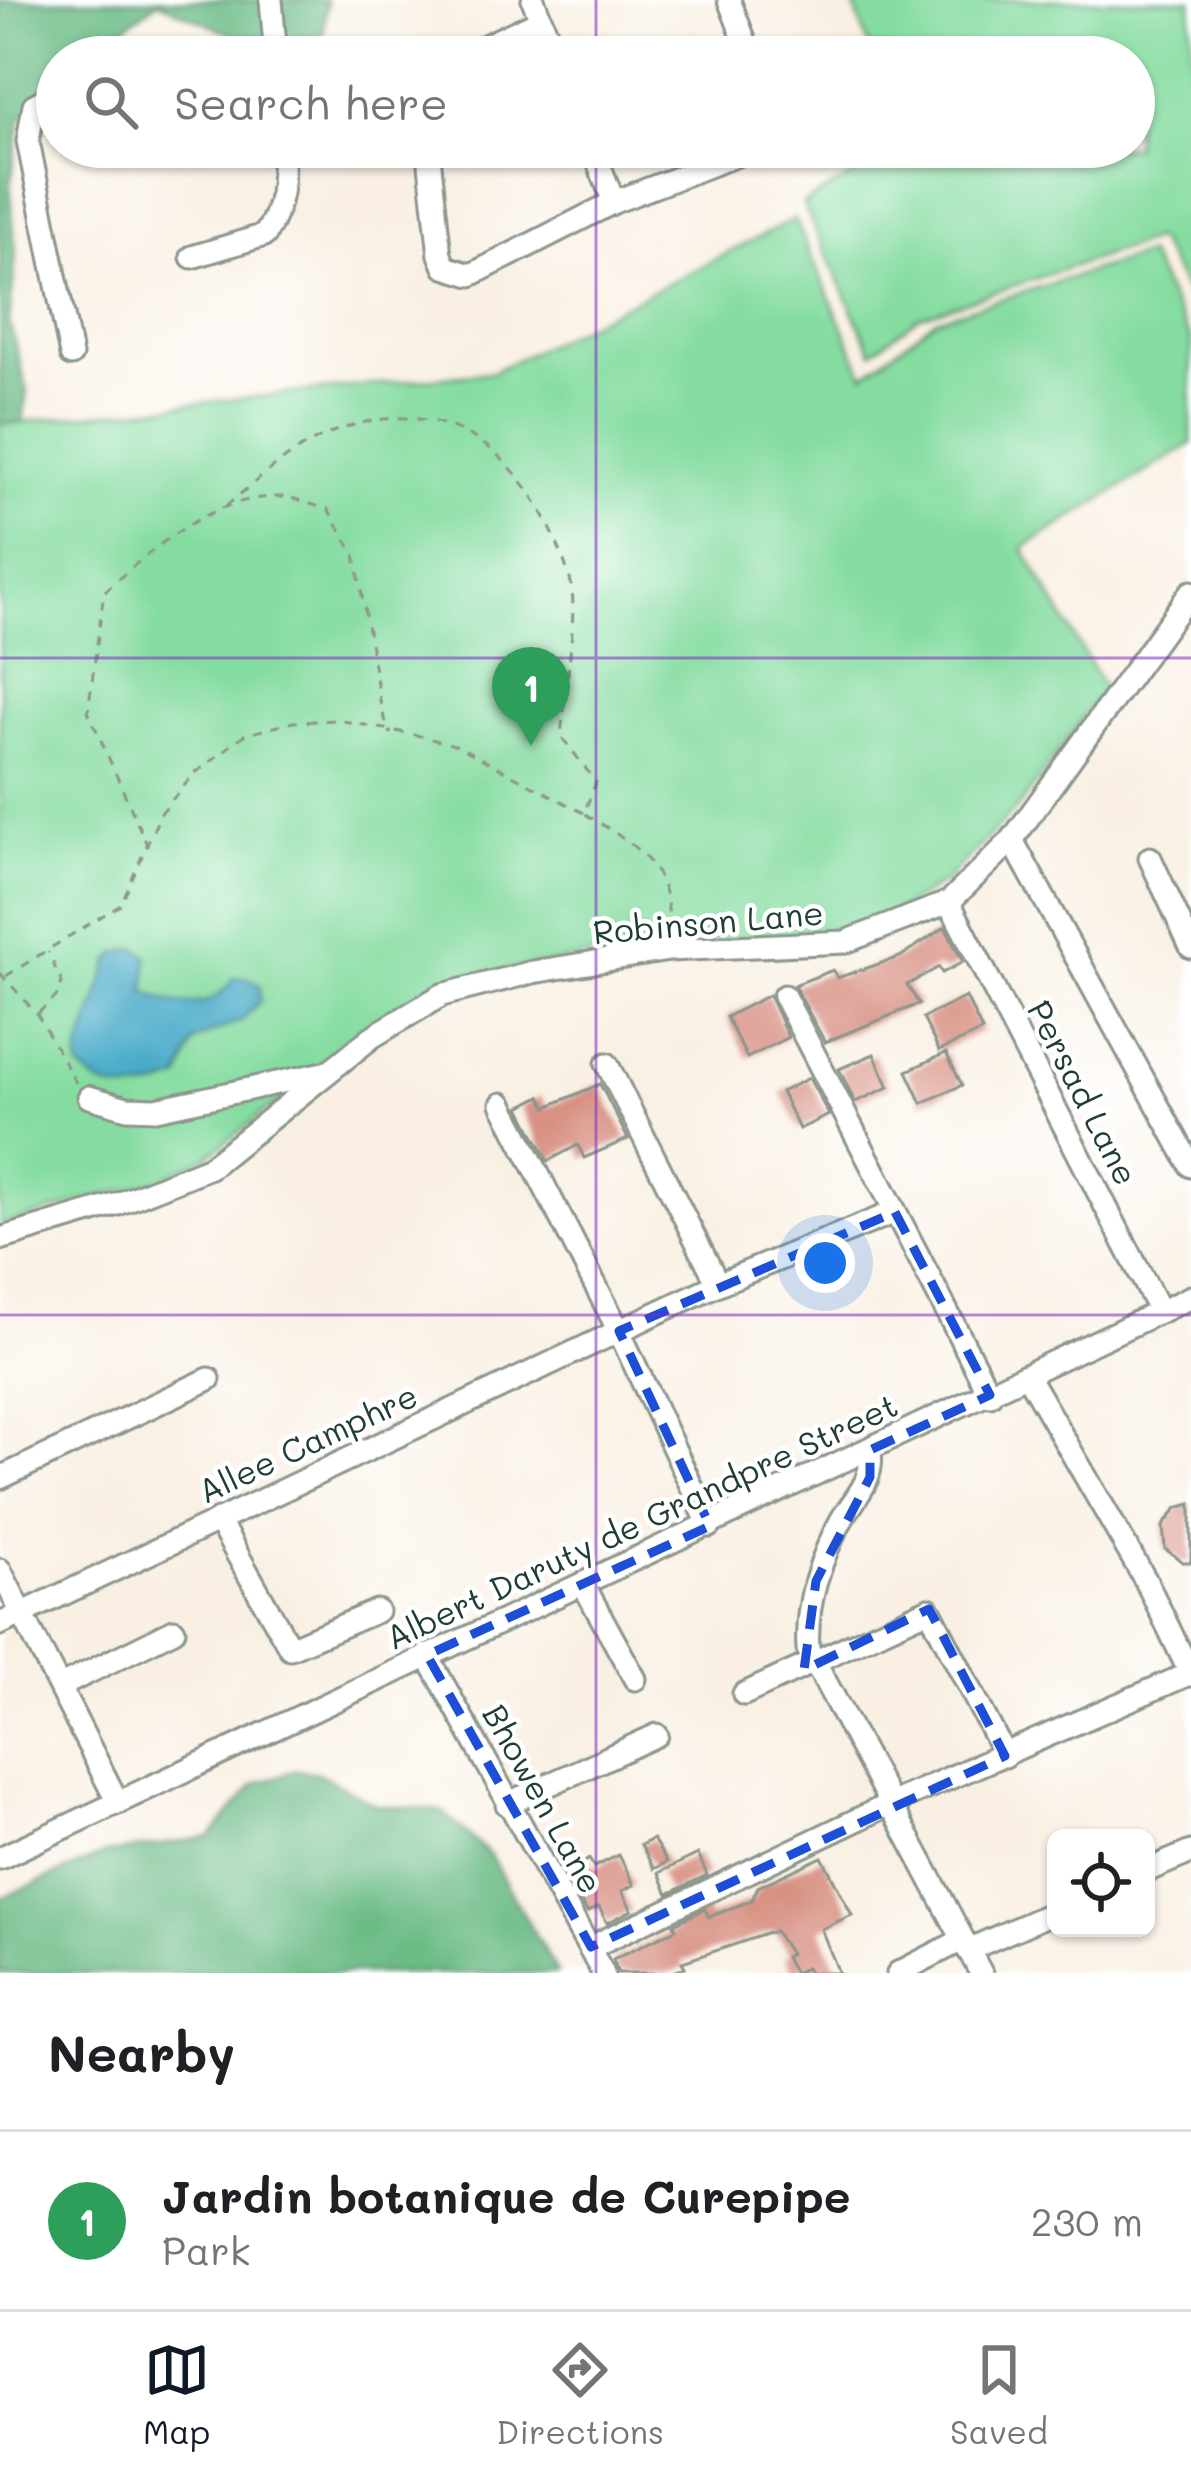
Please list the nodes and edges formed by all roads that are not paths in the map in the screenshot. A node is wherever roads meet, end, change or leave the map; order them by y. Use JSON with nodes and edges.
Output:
{"nodes":[{"id":1,"x":271,"y":0,"type":"edge"},
{"id":2,"x":729,"y":0,"type":"edge"},
{"id":3,"x":537,"y":10,"type":"edge"},
{"id":4,"x":270,"y":36,"type":"edge"},
{"id":5,"x":495,"y":36,"type":"edge"},
{"id":6,"x":743,"y":36,"type":"edge"},
{"id":7,"x":36,"y":104,"type":"edge"},
{"id":8,"x":282,"y":168,"type":"edge"},
{"id":9,"x":430,"y":168,"type":"edge"},
{"id":10,"x":600,"y":168,"type":"edge"},
{"id":11,"x":703,"y":168,"type":"edge"},
{"id":12,"x":614,"y":202,"type":"junction"},
{"id":13,"x":193,"y":257,"type":"dead end"},
{"id":14,"x":71,"y":355,"type":"dead end"},
{"id":15,"x":1191,"y":592,"type":"edge"},
{"id":16,"x":1012,"y":840,"type":"junction"},
{"id":17,"x":1150,"y":858,"type":"dead end"},
{"id":18,"x":949,"y":902,"type":"junction"},
{"id":19,"x":1191,"y":947,"type":"edge"},
{"id":20,"x":784,"y":996,"type":"dead end"},
{"id":21,"x":607,"y":1064,"type":"dead end"},
{"id":22,"x":329,"y":1072,"type":"junction"},
{"id":23,"x":89,"y":1097,"type":"road end"},
{"id":24,"x":502,"y":1104,"type":"dead end"},
{"id":25,"x":1191,"y":1166,"type":"edge"},
{"id":26,"x":895,"y":1212,"type":"junction"},
{"id":27,"x":0,"y":1239,"type":"edge"},
{"id":28,"x":718,"y":1284,"type":"junction"},
{"id":29,"x":1191,"y":1297,"type":"edge"},
{"id":30,"x":1160,"y":1312,"type":"junction"},
{"id":31,"x":620,"y":1331,"type":"junction"},
{"id":32,"x":1028,"y":1377,"type":"junction"},
{"id":33,"x":209,"y":1379,"type":"dead end"},
{"id":34,"x":990,"y":1395,"type":"junction"},
{"id":35,"x":870,"y":1450,"type":"junction"},
{"id":36,"x":0,"y":1478,"type":"edge"},
{"id":37,"x":218,"y":1520,"type":"junction"},
{"id":38,"x":710,"y":1526,"type":"junction"},
{"id":39,"x":0,"y":1570,"type":"edge"},
{"id":40,"x":583,"y":1584,"type":"junction"},
{"id":41,"x":377,"y":1611,"type":"dead end"},
{"id":42,"x":23,"y":1613,"type":"junction"},
{"id":43,"x":0,"y":1624,"type":"edge"},
{"id":44,"x":174,"y":1630,"type":"dead end"},
{"id":45,"x":427,"y":1655,"type":"junction"},
{"id":46,"x":813,"y":1666,"type":"junction"},
{"id":47,"x":1191,"y":1674,"type":"edge"},
{"id":48,"x":634,"y":1679,"type":"dead end"},
{"id":49,"x":61,"y":1686,"type":"junction"},
{"id":50,"x":744,"y":1694,"type":"dead end"},
{"id":51,"x":657,"y":1735,"type":"dead end"},
{"id":52,"x":1005,"y":1756,"type":"junction"},
{"id":53,"x":118,"y":1802,"type":"junction"},
{"id":54,"x":892,"y":1803,"type":"junction"},
{"id":55,"x":507,"y":1804,"type":"junction"},
{"id":56,"x":1191,"y":1852,"type":"edge"},
{"id":57,"x":0,"y":1858,"type":"edge"},
{"id":58,"x":1155,"y":1867,"type":"edge"},
{"id":59,"x":1047,"y":1914,"type":"edge"},
{"id":60,"x":965,"y":1945,"type":"junction"},
{"id":61,"x":591,"y":1947,"type":"junction"},
{"id":62,"x":603,"y":1973,"type":"edge"},
{"id":63,"x":898,"y":1973,"type":"edge"},
{"id":64,"x":981,"y":1973,"type":"edge"}],
"edges":[{"from":1,"to":4,"type":"street"},
{"from":2,"to":6,"type":"street"},
{"from":3,"to":5,"type":"street"},
{"from":7,"to":14,"type":"street"},
{"from":8,"to":13,"type":"street"},
{"from":9,"to":12,"type":"street"},
{"from":10,"to":12,"type":"street"},
{"from":11,"to":12,"type":"street"},
{"from":15,"to":16,"type":"street","name":"Robinson Lane"},
{"from":16,"to":18,"type":"street","name":"Robinson Lane"},
{"from":16,"to":25,"type":"street"},
{"from":17,"to":19,"type":"street"},
{"from":18,"to":22,"type":"street","name":"Robinson Lane"},
{"from":18,"to":30,"type":"street","name":"Persad Lane"},
{"from":20,"to":26,"type":"street"},
{"from":21,"to":28,"type":"street"},
{"from":22,"to":23,"type":"street"},
{"from":22,"to":27,"type":"street","name":"Robinson Lane"},
{"from":24,"to":31,"type":"street"},
{"from":26,"to":28,"type":"street","name":"Allee Camphre"},
{"from":26,"to":34,"type":"street"},
{"from":28,"to":31,"type":"street","name":"Allee Camphre"},
{"from":29,"to":30,"type":"street","name":"Albert Daruty de Grandpre Street"},
{"from":30,"to":32,"type":"street","name":"Albert Daruty de Grandpre Street"},
{"from":31,"to":37,"type":"street","name":"Allee Camphre"},
{"from":31,"to":38,"type":"street"},
{"from":32,"to":34,"type":"street","name":"Albert Daruty de Grandpre Street"},
{"from":32,"to":47,"type":"street"},
{"from":33,"to":36,"type":"street"},
{"from":34,"to":35,"type":"street","name":"Albert Daruty de Grandpre Street"},
{"from":35,"to":38,"type":"street","name":"Albert Daruty de Grandpre Street"},
{"from":35,"to":46,"type":"street"},
{"from":37,"to":41,"type":"street"},
{"from":37,"to":42,"type":"street","name":"Allee Camphre"},
{"from":38,"to":40,"type":"street","name":"Albert Daruty de Grandpre Street"},
{"from":39,"to":42,"type":"street"},
{"from":40,"to":45,"type":"street","name":"Albert Daruty de Grandpre Street"},
{"from":40,"to":48,"type":"street"},
{"from":42,"to":43,"type":"street","name":"Allee Camphre"},
{"from":42,"to":49,"type":"street"},
{"from":44,"to":49,"type":"street"},
{"from":45,"to":53,"type":"street","name":"Albert Daruty de Grandpre Street"},
{"from":45,"to":55,"type":"street","name":"Bhowen Lane"},
{"from":46,"to":50,"type":"street"},
{"from":46,"to":52,"type":"street"},
{"from":46,"to":54,"type":"street"},
{"from":47,"to":52,"type":"street"},
{"from":49,"to":53,"type":"street"},
{"from":51,"to":55,"type":"street"},
{"from":52,"to":54,"type":"street"},
{"from":53,"to":57,"type":"street","name":"Albert Daruty de Grandpre Street"},
{"from":54,"to":60,"type":"street"},
{"from":54,"to":61,"type":"street"},
{"from":55,"to":61,"type":"street","name":"Bhowen Lane"},
{"from":56,"to":58,"type":"street"},
{"from":59,"to":60,"type":"street"},
{"from":60,"to":63,"type":"street"},
{"from":60,"to":64,"type":"street"},
{"from":61,"to":62,"type":"street","name":"Bhowen Lane"}]}
